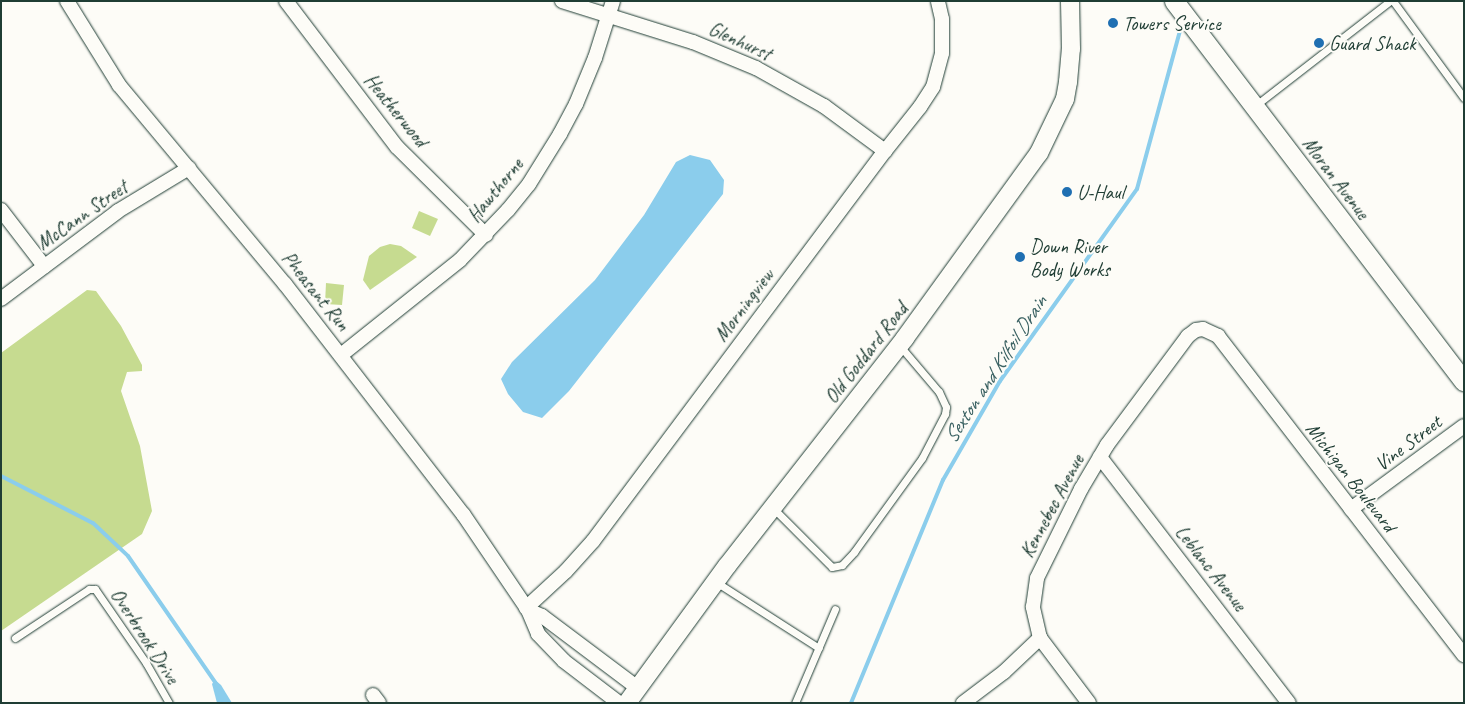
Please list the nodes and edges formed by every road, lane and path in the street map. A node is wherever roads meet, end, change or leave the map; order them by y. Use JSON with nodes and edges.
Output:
{"nodes":[{"id":1,"x":67,"y":1,"type":"edge"},
{"id":2,"x":286,"y":1,"type":"edge"},
{"id":3,"x":562,"y":1,"type":"edge"},
{"id":4,"x":613,"y":1,"type":"edge"},
{"id":5,"x":938,"y":1,"type":"edge"},
{"id":6,"x":1070,"y":1,"type":"edge"},
{"id":7,"x":1174,"y":1,"type":"edge"},
{"id":8,"x":1391,"y":1,"type":"edge"},
{"id":9,"x":608,"y":17,"type":"junction"},
{"id":10,"x":1464,"y":98,"type":"edge"},
{"id":11,"x":1254,"y":107,"type":"junction"},
{"id":12,"x":885,"y":150,"type":"junction"},
{"id":13,"x":189,"y":168,"type":"junction"},
{"id":14,"x":1,"y":210,"type":"edge"},
{"id":15,"x":486,"y":235,"type":"junction"},
{"id":16,"x":44,"y":266,"type":"junction"},
{"id":17,"x":1,"y":298,"type":"edge"},
{"id":18,"x":1203,"y":329,"type":"joint"},
{"id":19,"x":900,"y":346,"type":"junction"},
{"id":20,"x":341,"y":355,"type":"junction"},
{"id":21,"x":1464,"y":381,"type":"edge"},
{"id":22,"x":1464,"y":426,"type":"edge"},
{"id":23,"x":1100,"y":457,"type":"junction"},
{"id":24,"x":772,"y":508,"type":"junction"},
{"id":25,"x":1351,"y":509,"type":"junction"},
{"id":26,"x":715,"y":582,"type":"junction"},
{"id":27,"x":527,"y":609,"type":"junction"},
{"id":28,"x":835,"y":609,"type":"dead end"},
{"id":29,"x":15,"y":638,"type":"dead end"},
{"id":30,"x":1040,"y":638,"type":"junction"},
{"id":31,"x":818,"y":648,"type":"junction"},
{"id":32,"x":588,"y":652,"type":"junction"},
{"id":33,"x":1464,"y":655,"type":"edge"},
{"id":34,"x":575,"y":670,"type":"junction"},
{"id":35,"x":638,"y":688,"type":"junction"},
{"id":36,"x":169,"y":703,"type":"edge"},
{"id":37,"x":619,"y":703,"type":"edge"},
{"id":38,"x":627,"y":703,"type":"edge"},
{"id":39,"x":795,"y":703,"type":"edge"},
{"id":40,"x":963,"y":703,"type":"edge"},
{"id":41,"x":1088,"y":703,"type":"edge"},
{"id":42,"x":1290,"y":703,"type":"edge"}],
"edges":[{"from":1,"to":13,"type":"street","name":"Pheasant Run"},
{"from":2,"to":15,"type":"street","name":"Heatherwood"},
{"from":3,"to":9,"type":"street","name":"Glenhurst"},
{"from":4,"to":9,"type":"street","name":"Hawthorne"},
{"from":5,"to":12,"type":"street","name":"Morningview"},
{"from":6,"to":19,"type":"street","name":"Old Goddard Road"},
{"from":7,"to":11,"type":"main road","name":"Moran Avenue"},
{"from":8,"to":10,"type":"lane"},
{"from":8,"to":11,"type":"lane"},
{"from":9,"to":12,"type":"street","name":"Glenhurst"},
{"from":9,"to":15,"type":"street","name":"Hawthorne"},
{"from":11,"to":21,"type":"main road","name":"Moran Avenue"},
{"from":12,"to":27,"type":"street","name":"Morningview"},
{"from":13,"to":16,"type":"street","name":"McCann Street"},
{"from":13,"to":20,"type":"street","name":"Pheasant Run"},
{"from":14,"to":16,"type":"street"},
{"from":15,"to":20,"type":"street","name":"Hawthorne"},
{"from":16,"to":17,"type":"street","name":"McCann Street"},
{"from":18,"to":23,"type":"street","name":"Kennebec Avenue"},
{"from":18,"to":25,"type":"street","name":"Michigan Boulevard"},
{"from":19,"to":24,"type":"street","name":"Old Goddard Road"},
{"from":19,"to":24,"type":"lane"},
{"from":20,"to":27,"type":"street","name":"Pheasant Run"},
{"from":22,"to":25,"type":"street","name":"Vine Street"},
{"from":23,"to":30,"type":"street","name":"Kennebec Avenue"},
{"from":23,"to":42,"type":"street","name":"Leblanc Avenue"},
{"from":24,"to":26,"type":"street","name":"Old Goddard Road"},
{"from":25,"to":33,"type":"street","name":"Michigan Boulevard"},
{"from":26,"to":31,"type":"lane"},
{"from":26,"to":35,"type":"street","name":"Old Goddard Road"},
{"from":27,"to":32,"type":"street","name":"Pheasant Run"},
{"from":27,"to":34,"type":"street","name":"Pheasant Run"},
{"from":28,"to":31,"type":"lane"},
{"from":29,"to":36,"type":"lane","name":"Overbrook Drive"},
{"from":30,"to":40,"type":"street"},
{"from":30,"to":41,"type":"street"},
{"from":31,"to":39,"type":"lane"},
{"from":32,"to":34,"type":"street"},
{"from":32,"to":35,"type":"street","name":"Pheasant Run"},
{"from":34,"to":37,"type":"street","name":"Pheasant Run"},
{"from":35,"to":38,"type":"street","name":"Old Goddard Road"}]}
